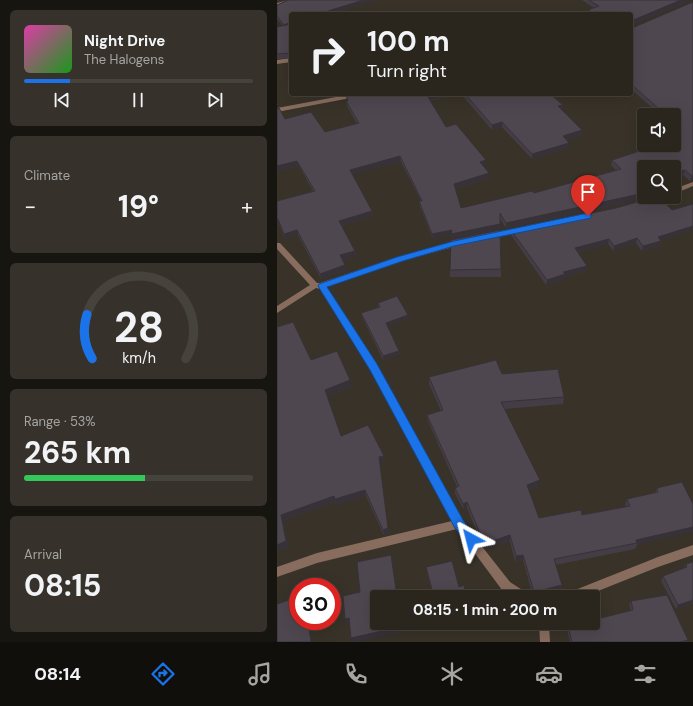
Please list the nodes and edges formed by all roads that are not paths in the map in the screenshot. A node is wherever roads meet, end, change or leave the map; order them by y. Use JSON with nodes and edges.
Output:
{"nodes":[{"id":1,"x":295,"y":0,"type":"edge"},
{"id":2,"x":277,"y":5,"type":"edge"},
{"id":3,"x":289,"y":60,"type":"edge"},
{"id":4,"x":277,"y":62,"type":"edge"},
{"id":5,"x":350,"y":96,"type":"edge"},
{"id":6,"x":277,"y":110,"type":"edge"},
{"id":7,"x":693,"y":184,"type":"edge"},
{"id":8,"x":681,"y":189,"type":"edge"},
{"id":9,"x":529,"y":228,"type":"edge"},
{"id":10,"x":483,"y":237,"type":"edge"},
{"id":11,"x":468,"y":240,"type":"edge"},
{"id":12,"x":277,"y":245,"type":"edge"},
{"id":13,"x":319,"y":285,"type":"junction"},
{"id":14,"x":277,"y":310,"type":"edge"},
{"id":15,"x":459,"y":524,"type":"junction"},
{"id":16,"x":693,"y":550,"type":"edge"},
{"id":17,"x":277,"y":572,"type":"edge"},
{"id":18,"x":512,"y":590,"type":"edge"},
{"id":19,"x":588,"y":590,"type":"edge"},
{"id":20,"x":544,"y":630,"type":"edge"},
{"id":21,"x":545,"y":642,"type":"edge"}],
"edges":[{"from":1,"to":2,"type":"street"},
{"from":3,"to":4,"type":"street"},
{"from":5,"to":6,"type":"street"},
{"from":7,"to":8,"type":"street"},
{"from":9,"to":10,"type":"street"},
{"from":11,"to":13,"type":"street"},
{"from":12,"to":13,"type":"street"},
{"from":13,"to":14,"type":"street"},
{"from":13,"to":15,"type":"street"},
{"from":15,"to":17,"type":"street"},
{"from":15,"to":18,"type":"street"},
{"from":16,"to":19,"type":"street"},
{"from":20,"to":21,"type":"street"}]}
